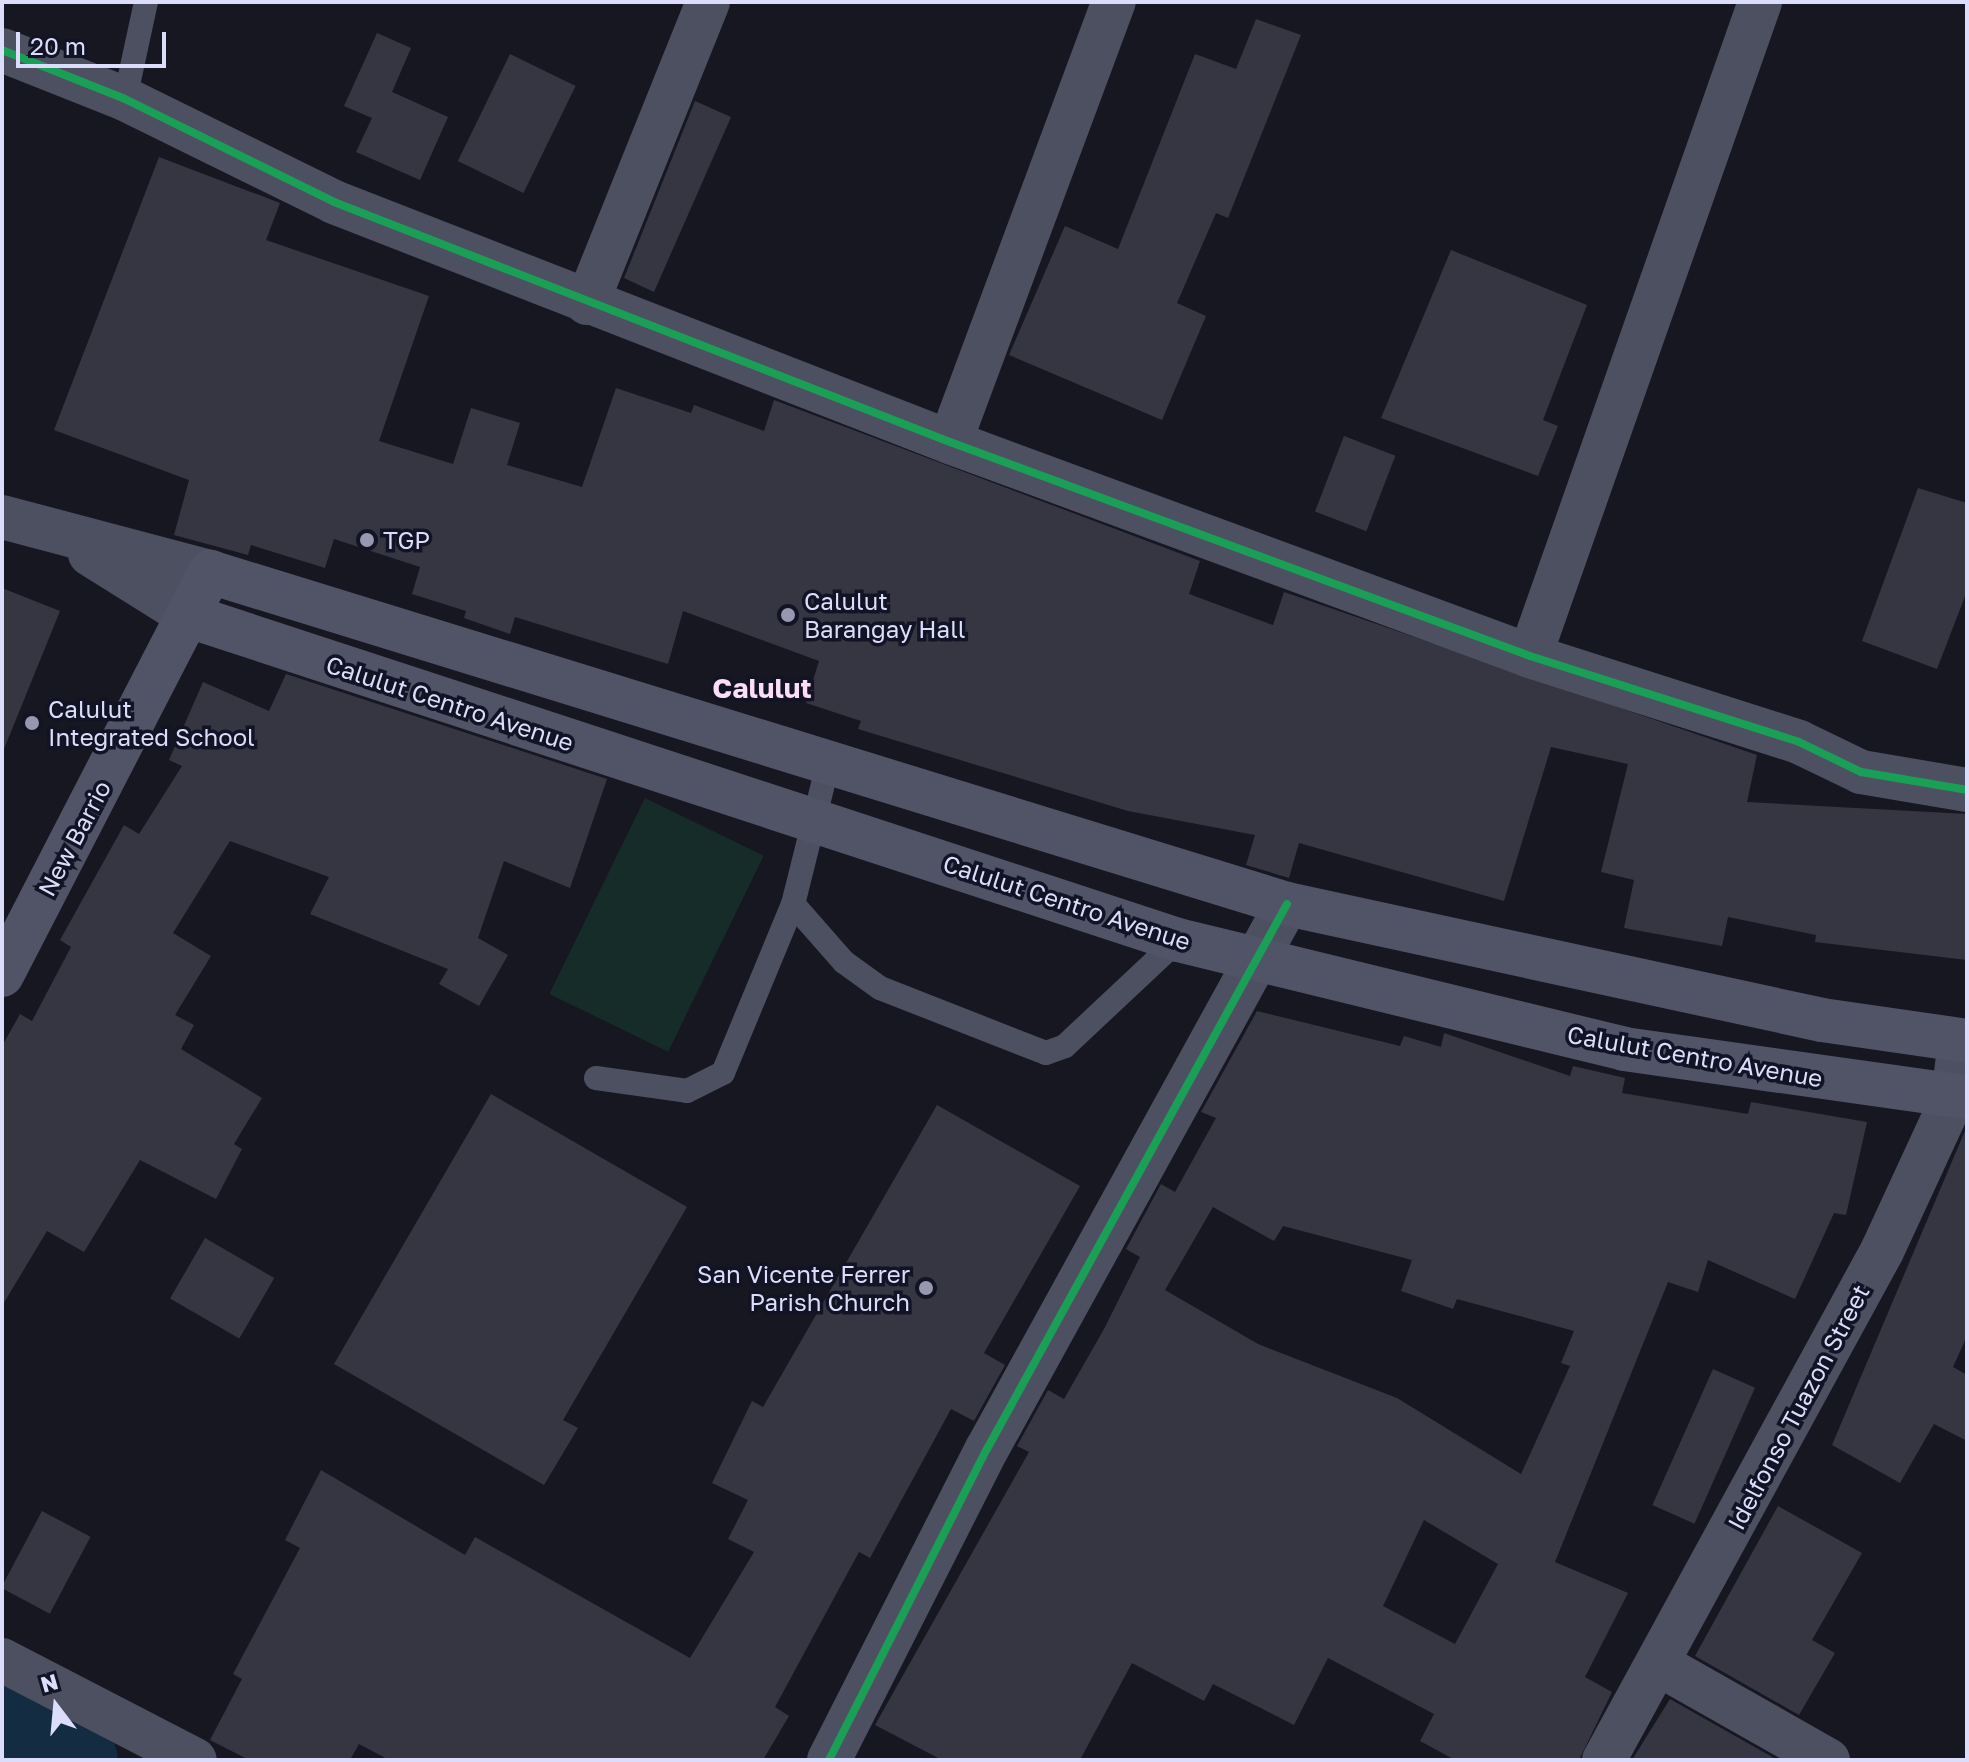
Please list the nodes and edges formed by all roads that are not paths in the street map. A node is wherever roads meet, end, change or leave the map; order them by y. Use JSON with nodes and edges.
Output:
{"nodes":[{"id":1,"x":146,"y":2,"type":"edge"},
{"id":2,"x":708,"y":2,"type":"edge"},
{"id":3,"x":1114,"y":2,"type":"edge"},
{"id":4,"x":1760,"y":2,"type":"edge"},
{"id":5,"x":2,"y":50,"type":"edge"},
{"id":6,"x":125,"y":99,"type":"junction"},
{"id":7,"x":587,"y":303,"type":"junction"},
{"id":8,"x":950,"y":442,"type":"junction"},
{"id":9,"x":2,"y":517,"type":"edge"},
{"id":10,"x":54,"y":532,"type":"junction"},
{"id":11,"x":210,"y":572,"type":"junction"},
{"id":12,"x":189,"y":616,"type":"junction"},
{"id":13,"x":1530,"y":656,"type":"junction"},
{"id":14,"x":828,"y":764,"type":"junction"},
{"id":15,"x":1967,"y":790,"type":"edge"},
{"id":16,"x":810,"y":820,"type":"junction"},
{"id":17,"x":793,"y":904,"type":"junction"},
{"id":18,"x":1287,"y":904,"type":"junction"},
{"id":19,"x":1178,"y":940,"type":"junction"},
{"id":20,"x":1254,"y":959,"type":"junction"},
{"id":21,"x":3,"y":972,"type":"edge"},
{"id":22,"x":1964,"y":1041,"type":"edge"},
{"id":23,"x":596,"y":1078,"type":"dead end"},
{"id":24,"x":1960,"y":1097,"type":"edge"},
{"id":25,"x":2,"y":1660,"type":"edge"},
{"id":26,"x":1660,"y":1665,"type":"junction"},
{"id":27,"x":195,"y":1760,"type":"edge"},
{"id":28,"x":829,"y":1760,"type":"edge"},
{"id":29,"x":1604,"y":1760,"type":"edge"},
{"id":30,"x":1828,"y":1760,"type":"edge"}],
"edges":[{"from":1,"to":6,"type":"lane"},
{"from":2,"to":7,"type":"street"},
{"from":3,"to":8,"type":"street"},
{"from":4,"to":13,"type":"street"},
{"from":5,"to":6,"type":"street"},
{"from":6,"to":7,"type":"street"},
{"from":7,"to":8,"type":"street"},
{"from":8,"to":13,"type":"street"},
{"from":9,"to":10,"type":"street"},
{"from":10,"to":11,"type":"street"},
{"from":10,"to":12,"type":"street"},
{"from":11,"to":12,"type":"main road","name":"New Barrio"},
{"from":11,"to":14,"type":"main road","name":"Calulut Centro Avenue"},
{"from":12,"to":16,"type":"main road","name":"Calulut Centro Avenue"},
{"from":12,"to":21,"type":"main road","name":"New Barrio"},
{"from":13,"to":15,"type":"street"},
{"from":14,"to":16,"type":"lane"},
{"from":14,"to":18,"type":"main road","name":"Calulut Centro Avenue"},
{"from":16,"to":17,"type":"lane"},
{"from":16,"to":19,"type":"main road","name":"Calulut Centro Avenue"},
{"from":17,"to":19,"type":"lane"},
{"from":17,"to":23,"type":"lane"},
{"from":18,"to":20,"type":"street"},
{"from":18,"to":22,"type":"main road","name":"Calulut Centro Avenue"},
{"from":19,"to":20,"type":"main road","name":"Calulut Centro Avenue"},
{"from":20,"to":24,"type":"main road","name":"Calulut Centro Avenue"},
{"from":20,"to":28,"type":"street"},
{"from":22,"to":24,"type":"street","name":"Idelfonso Tuazon Street"},
{"from":24,"to":26,"type":"street","name":"Idelfonso Tuazon Street"},
{"from":25,"to":27,"type":"street"},
{"from":26,"to":29,"type":"street","name":"Idelfonso Tuazon Street"},
{"from":26,"to":30,"type":"street"}]}
